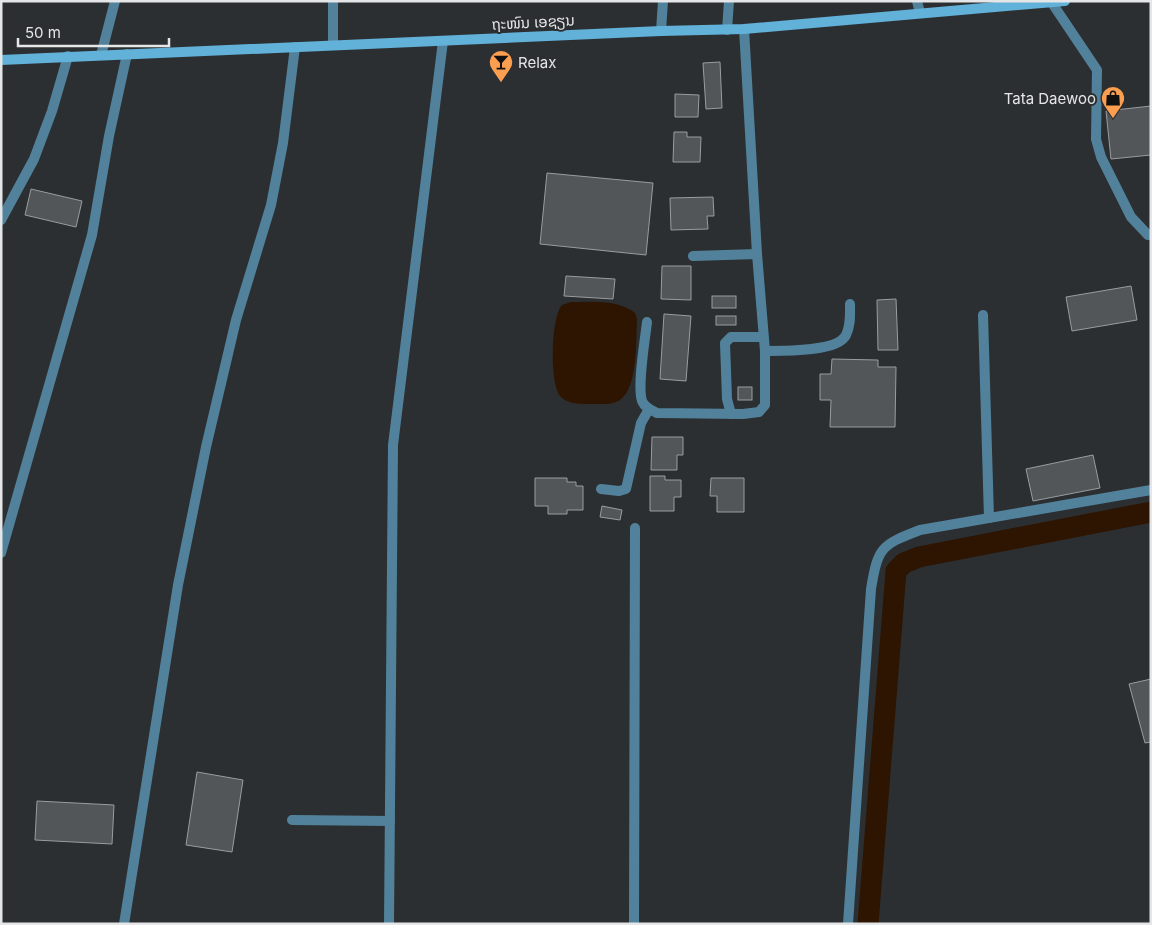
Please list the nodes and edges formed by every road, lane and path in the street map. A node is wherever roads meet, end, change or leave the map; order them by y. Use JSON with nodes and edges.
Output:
{"nodes":[{"id":1,"x":115,"y":1,"type":"edge"},
{"id":2,"x":332,"y":1,"type":"edge"},
{"id":3,"x":663,"y":1,"type":"edge"},
{"id":4,"x":729,"y":1,"type":"edge"},
{"id":5,"x":917,"y":1,"type":"edge"},
{"id":6,"x":1065,"y":1,"type":"edge"},
{"id":7,"x":1052,"y":2,"type":"junction"},
{"id":8,"x":920,"y":13,"type":"junction"},
{"id":9,"x":744,"y":29,"type":"junction"},
{"id":10,"x":661,"y":30,"type":"junction"},
{"id":11,"x":727,"y":30,"type":"junction"},
{"id":12,"x":443,"y":41,"type":"junction"},
{"id":13,"x":334,"y":45,"type":"junction"},
{"id":14,"x":296,"y":47,"type":"junction"},
{"id":15,"x":127,"y":54,"type":"junction"},
{"id":16,"x":101,"y":55,"type":"junction"},
{"id":17,"x":68,"y":56,"type":"junction"},
{"id":18,"x":1,"y":60,"type":"edge"},
{"id":19,"x":1,"y":220,"type":"edge"},
{"id":20,"x":1148,"y":236,"type":"dead end"},
{"id":21,"x":757,"y":254,"type":"junction"},
{"id":22,"x":693,"y":256,"type":"dead end"},
{"id":23,"x":850,"y":304,"type":"dead end"},
{"id":24,"x":983,"y":315,"type":"dead end"},
{"id":25,"x":647,"y":322,"type":"dead end"},
{"id":26,"x":763,"y":337,"type":"junction"},
{"id":27,"x":765,"y":351,"type":"junction"},
{"id":28,"x":649,"y":409,"type":"junction"},
{"id":29,"x":731,"y":414,"type":"junction"},
{"id":30,"x":601,"y":489,"type":"dead end"},
{"id":31,"x":1151,"y":490,"type":"edge"},
{"id":32,"x":989,"y":518,"type":"junction"},
{"id":33,"x":635,"y":528,"type":"dead end"},
{"id":34,"x":1,"y":553,"type":"edge"},
{"id":35,"x":292,"y":820,"type":"dead end"},
{"id":36,"x":390,"y":821,"type":"junction"},
{"id":37,"x":124,"y":924,"type":"edge"},
{"id":38,"x":389,"y":924,"type":"edge"},
{"id":39,"x":634,"y":924,"type":"edge"},
{"id":40,"x":848,"y":924,"type":"edge"}],
"edges":[{"from":1,"to":16,"type":"street"},
{"from":2,"to":13,"type":"street"},
{"from":3,"to":10,"type":"street"},
{"from":4,"to":11,"type":"street"},
{"from":5,"to":8,"type":"street"},
{"from":6,"to":7,"type":"main road","name":"ຖະໜົນ ເອຊຽນ"},
{"from":7,"to":8,"type":"main road","name":"ຖະໜົນ ເອຊຽນ"},
{"from":7,"to":20,"type":"street"},
{"from":8,"to":9,"type":"main road","name":"ຖະໜົນ ເອຊຽນ"},
{"from":9,"to":11,"type":"main road","name":"ຖະໜົນ ເອຊຽນ"},
{"from":9,"to":21,"type":"street"},
{"from":10,"to":11,"type":"main road","name":"ຖະໜົນ ເອຊຽນ"},
{"from":10,"to":12,"type":"main road","name":"ຖະໜົນ ເອຊຽນ"},
{"from":12,"to":13,"type":"main road","name":"ຖະໜົນ ເອຊຽນ"},
{"from":12,"to":36,"type":"street"},
{"from":13,"to":14,"type":"main road","name":"ຖະໜົນ ເອຊຽນ"},
{"from":14,"to":15,"type":"main road","name":"ຖະໜົນ ເອຊຽນ"},
{"from":14,"to":37,"type":"street"},
{"from":15,"to":16,"type":"main road","name":"ຖະໜົນ ເອຊຽນ"},
{"from":15,"to":34,"type":"street"},
{"from":16,"to":17,"type":"main road","name":"ຖະໜົນ ເອຊຽນ"},
{"from":17,"to":18,"type":"main road","name":"ຖະໜົນ ເອຊຽນ"},
{"from":17,"to":19,"type":"street"},
{"from":21,"to":22,"type":"street"},
{"from":21,"to":26,"type":"street"},
{"from":23,"to":27,"type":"street"},
{"from":24,"to":32,"type":"street"},
{"from":25,"to":28,"type":"street"},
{"from":26,"to":27,"type":"street"},
{"from":26,"to":29,"type":"street"},
{"from":27,"to":29,"type":"street"},
{"from":28,"to":29,"type":"street"},
{"from":28,"to":30,"type":"street"},
{"from":31,"to":32,"type":"street"},
{"from":32,"to":40,"type":"street"},
{"from":33,"to":39,"type":"street"},
{"from":35,"to":36,"type":"street"},
{"from":36,"to":38,"type":"street"}]}
